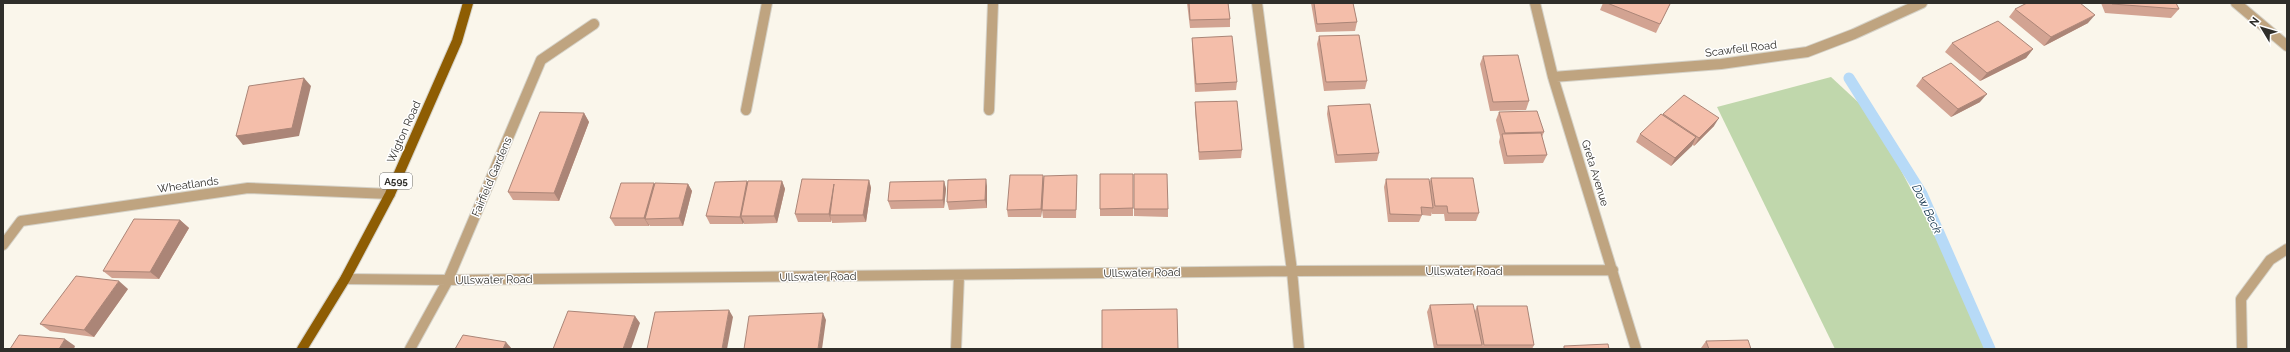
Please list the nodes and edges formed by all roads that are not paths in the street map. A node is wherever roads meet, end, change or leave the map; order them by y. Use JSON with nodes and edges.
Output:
{"nodes":[{"id":1,"x":468,"y":3,"type":"edge"},
{"id":2,"x":767,"y":3,"type":"edge"},
{"id":3,"x":993,"y":3,"type":"edge"},
{"id":4,"x":1257,"y":3,"type":"edge"},
{"id":5,"x":1535,"y":3,"type":"edge"},
{"id":6,"x":1922,"y":3,"type":"edge"},
{"id":7,"x":2236,"y":3,"type":"edge"},
{"id":8,"x":594,"y":24,"type":"dead end"},
{"id":9,"x":2287,"y":46,"type":"edge"},
{"id":10,"x":1553,"y":77,"type":"junction"},
{"id":11,"x":746,"y":110,"type":"dead end"},
{"id":12,"x":989,"y":110,"type":"dead end"},
{"id":13,"x":390,"y":194,"type":"junction"},
{"id":14,"x":3,"y":245,"type":"edge"},
{"id":15,"x":2287,"y":249,"type":"edge"},
{"id":16,"x":1613,"y":270,"type":"junction"},
{"id":17,"x":1292,"y":271,"type":"junction"},
{"id":18,"x":959,"y":276,"type":"junction"},
{"id":19,"x":345,"y":279,"type":"junction"},
{"id":20,"x":448,"y":280,"type":"junction"},
{"id":21,"x":302,"y":349,"type":"edge"},
{"id":22,"x":410,"y":349,"type":"edge"},
{"id":23,"x":956,"y":349,"type":"edge"},
{"id":24,"x":1299,"y":349,"type":"edge"},
{"id":25,"x":1636,"y":349,"type":"edge"},
{"id":26,"x":2242,"y":349,"type":"edge"}],
"edges":[{"from":1,"to":13,"type":"main road","name":"Wigton Road","number":"A595"},
{"from":2,"to":11,"type":"street"},
{"from":3,"to":12,"type":"street"},
{"from":4,"to":17,"type":"street"},
{"from":5,"to":10,"type":"street","name":"Greta Avenue"},
{"from":6,"to":10,"type":"street","name":"Scawfell Road"},
{"from":7,"to":9,"type":"street"},
{"from":8,"to":20,"type":"street","name":"Fairfield Gardens"},
{"from":10,"to":16,"type":"street","name":"Greta Avenue"},
{"from":13,"to":14,"type":"street","name":"Wheatlands"},
{"from":13,"to":19,"type":"main road","name":"Wigton Road","number":"A595"},
{"from":15,"to":26,"type":"street"},
{"from":16,"to":17,"type":"street","name":"Ullswater Road"},
{"from":16,"to":25,"type":"street","name":"Greta Avenue"},
{"from":17,"to":18,"type":"street","name":"Ullswater Road"},
{"from":17,"to":24,"type":"street"},
{"from":18,"to":20,"type":"street","name":"Ullswater Road"},
{"from":18,"to":23,"type":"street"},
{"from":19,"to":20,"type":"street","name":"Ullswater Road"},
{"from":19,"to":21,"type":"main road","name":"Wigton Road","number":"A595"},
{"from":20,"to":22,"type":"street","name":"Fairfield Gardens"}]}
